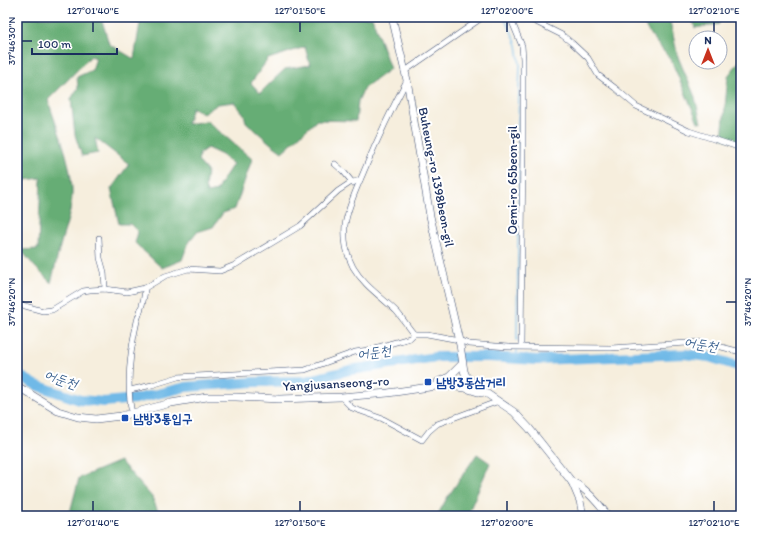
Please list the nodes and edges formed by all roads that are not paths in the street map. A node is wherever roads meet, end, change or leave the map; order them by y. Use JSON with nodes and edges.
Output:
{"nodes":[{"id":1,"x":392,"y":17,"type":"edge"},
{"id":2,"x":483,"y":17,"type":"edge"},
{"id":3,"x":510,"y":17,"type":"edge"},
{"id":4,"x":525,"y":17,"type":"edge"},
{"id":5,"x":405,"y":71,"type":"junction"},
{"id":6,"x":407,"y":80,"type":"junction"},
{"id":7,"x":741,"y":148,"type":"edge"},
{"id":8,"x":335,"y":164,"type":"dead end"},
{"id":9,"x":357,"y":183,"type":"junction"},
{"id":10,"x":99,"y":238,"type":"dead end"},
{"id":11,"x":145,"y":288,"type":"junction"},
{"id":12,"x":105,"y":289,"type":"junction"},
{"id":13,"x":18,"y":304,"type":"edge"},
{"id":14,"x":414,"y":334,"type":"junction"},
{"id":15,"x":459,"y":342,"type":"junction"},
{"id":16,"x":521,"y":346,"type":"junction"},
{"id":17,"x":741,"y":352,"type":"edge"},
{"id":18,"x":462,"y":364,"type":"junction"},
{"id":19,"x":471,"y":380,"type":"junction"},
{"id":20,"x":17,"y":386,"type":"edge"},
{"id":21,"x":428,"y":386,"type":"junction"},
{"id":22,"x":130,"y":390,"type":"junction"},
{"id":23,"x":342,"y":397,"type":"junction"},
{"id":24,"x":496,"y":399,"type":"junction"},
{"id":25,"x":131,"y":411,"type":"junction"},
{"id":26,"x":572,"y":482,"type":"junction"},
{"id":27,"x":583,"y":516,"type":"edge"},
{"id":28,"x":599,"y":516,"type":"edge"},
{"id":29,"x":608,"y":516,"type":"edge"}],
"edges":[{"from":1,"to":5,"type":"street","name":"Buheung-ro 1398beon-gil"},
{"from":2,"to":5,"type":"street"},
{"from":3,"to":16,"type":"street","name":"Oemi-ro 65beon-gil"},
{"from":4,"to":7,"type":"street"},
{"from":5,"to":6,"type":"street","name":"Buheung-ro 1398beon-gil"},
{"from":6,"to":9,"type":"street"},
{"from":6,"to":15,"type":"street","name":"Buheung-ro 1398beon-gil"},
{"from":8,"to":9,"type":"street"},
{"from":9,"to":11,"type":"street"},
{"from":9,"to":14,"type":"street"},
{"from":10,"to":12,"type":"street"},
{"from":11,"to":12,"type":"street"},
{"from":11,"to":22,"type":"street"},
{"from":12,"to":13,"type":"street"},
{"from":14,"to":15,"type":"street"},
{"from":14,"to":22,"type":"street"},
{"from":15,"to":16,"type":"street"},
{"from":15,"to":18,"type":"street","name":"Buheung-ro 1398beon-gil"},
{"from":16,"to":17,"type":"street"},
{"from":18,"to":19,"type":"street","name":"Buheung-ro 1398beon-gil"},
{"from":18,"to":21,"type":"street"},
{"from":19,"to":21,"type":"street","name":"Yangjusanseong-ro"},
{"from":19,"to":24,"type":"street"},
{"from":20,"to":25,"type":"street","name":"Yangjusanseong-ro"},
{"from":21,"to":23,"type":"street","name":"Yangjusanseong-ro"},
{"from":21,"to":24,"type":"street"},
{"from":22,"to":25,"type":"street"},
{"from":23,"to":24,"type":"street"},
{"from":23,"to":25,"type":"street","name":"Yangjusanseong-ro"},
{"from":24,"to":26,"type":"street"},
{"from":26,"to":27,"type":"street"},
{"from":26,"to":29,"type":"street"},
{"from":27,"to":28,"type":"street"}]}
